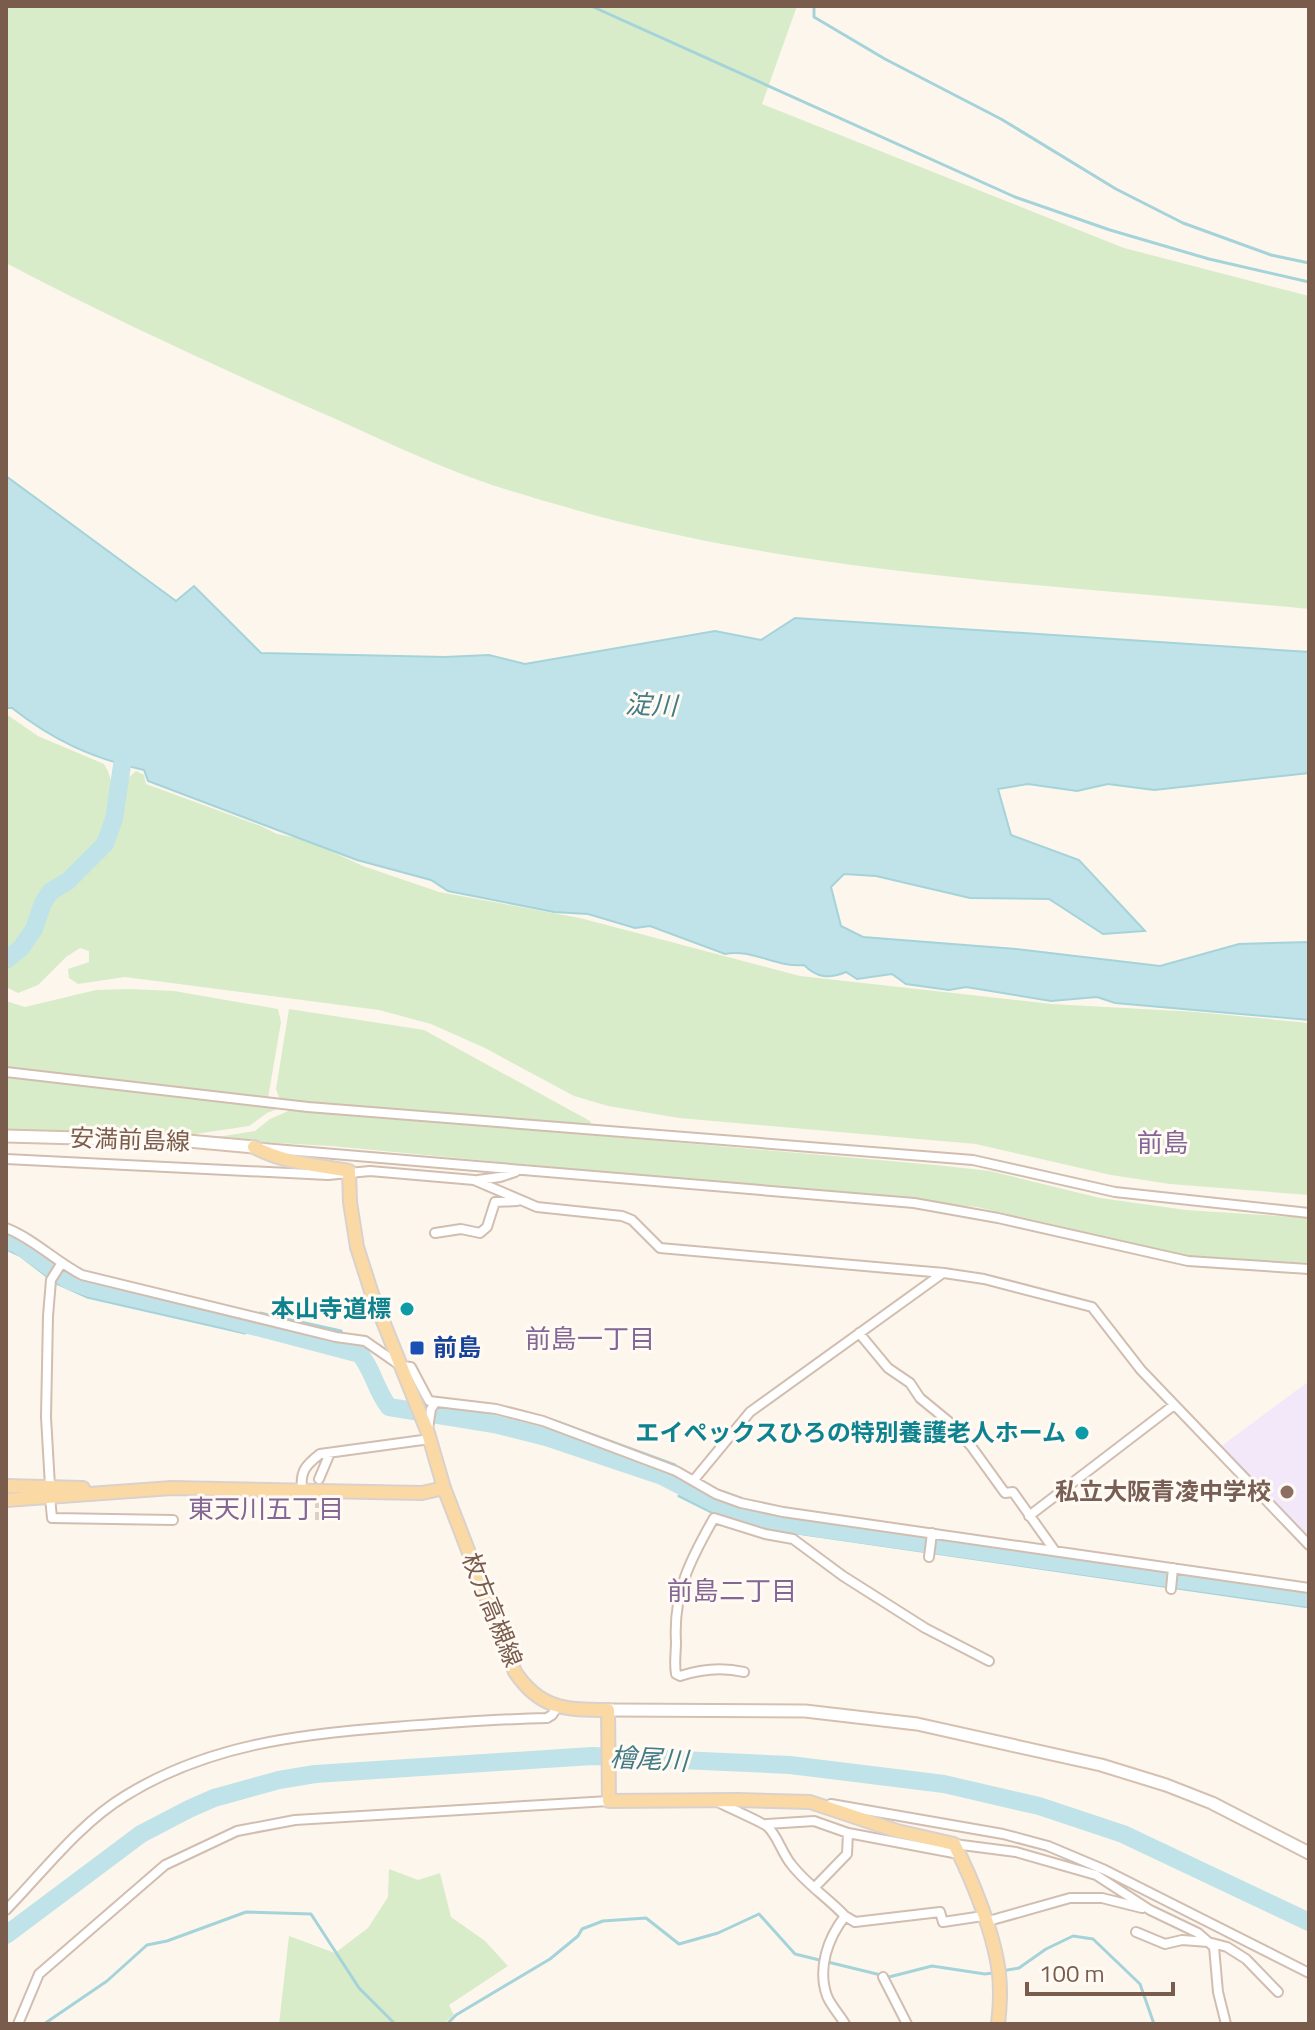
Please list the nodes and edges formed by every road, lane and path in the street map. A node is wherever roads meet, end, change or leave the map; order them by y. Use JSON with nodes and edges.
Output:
{"nodes":[{"id":1,"x":6,"y":1072,"type":"edge"},
{"id":2,"x":6,"y":1136,"type":"edge"},
{"id":3,"x":254,"y":1147,"type":"junction"},
{"id":4,"x":6,"y":1159,"type":"edge"},
{"id":5,"x":520,"y":1170,"type":"junction"},
{"id":6,"x":349,"y":1171,"type":"junction"},
{"id":7,"x":474,"y":1180,"type":"junction"},
{"id":8,"x":522,"y":1200,"type":"junction"},
{"id":9,"x":1309,"y":1213,"type":"edge"},
{"id":10,"x":6,"y":1228,"type":"edge"},
{"id":11,"x":435,"y":1233,"type":"dead end"},
{"id":12,"x":61,"y":1264,"type":"junction"},
{"id":13,"x":1309,"y":1269,"type":"edge"},
{"id":14,"x":944,"y":1273,"type":"junction"},
{"id":15,"x":859,"y":1333,"type":"junction"},
{"id":16,"x":401,"y":1366,"type":"junction"},
{"id":17,"x":435,"y":1403,"type":"junction"},
{"id":18,"x":1174,"y":1405,"type":"junction"},
{"id":19,"x":429,"y":1436,"type":"junction"},
{"id":20,"x":330,"y":1453,"type":"junction"},
{"id":21,"x":319,"y":1479,"type":"tunnel mouth"},
{"id":22,"x":693,"y":1481,"type":"junction"},
{"id":23,"x":6,"y":1486,"type":"edge"},
{"id":24,"x":444,"y":1488,"type":"junction"},
{"id":25,"x":302,"y":1489,"type":"junction"},
{"id":26,"x":50,"y":1492,"type":"junction"},
{"id":27,"x":6,"y":1500,"type":"edge"},
{"id":28,"x":741,"y":1503,"type":"junction"},
{"id":29,"x":1029,"y":1516,"type":"junction"},
{"id":30,"x":173,"y":1520,"type":"dead end"},
{"id":31,"x":735,"y":1524,"type":"junction"},
{"id":32,"x":932,"y":1533,"type":"junction"},
{"id":33,"x":1309,"y":1545,"type":"edge"},
{"id":34,"x":1055,"y":1551,"type":"junction"},
{"id":35,"x":929,"y":1557,"type":"dead end"},
{"id":36,"x":1173,"y":1568,"type":"junction"},
{"id":37,"x":1309,"y":1588,"type":"edge"},
{"id":38,"x":1171,"y":1589,"type":"dead end"},
{"id":39,"x":989,"y":1661,"type":"dead end"},
{"id":40,"x":744,"y":1672,"type":"dead end"},
{"id":41,"x":558,"y":1706,"type":"junction"},
{"id":42,"x":608,"y":1710,"type":"junction"},
{"id":43,"x":714,"y":1800,"type":"junction"},
{"id":44,"x":609,"y":1801,"type":"junction"},
{"id":45,"x":810,"y":1802,"type":"junction"},
{"id":46,"x":767,"y":1824,"type":"junction"},
{"id":47,"x":848,"y":1833,"type":"junction"},
{"id":48,"x":956,"y":1849,"type":"junction"},
{"id":49,"x":1309,"y":1853,"type":"edge"},
{"id":50,"x":814,"y":1888,"type":"junction"},
{"id":51,"x":6,"y":1910,"type":"edge"},
{"id":52,"x":1150,"y":1910,"type":"junction"},
{"id":53,"x":845,"y":1916,"type":"junction"},
{"id":54,"x":984,"y":1919,"type":"junction"},
{"id":55,"x":1136,"y":1932,"type":"dead end"},
{"id":56,"x":1208,"y":1942,"type":"junction"},
{"id":57,"x":1309,"y":1973,"type":"edge"},
{"id":58,"x":883,"y":1977,"type":"dead end"},
{"id":59,"x":1278,"y":1992,"type":"dead end"},
{"id":60,"x":18,"y":2024,"type":"edge"},
{"id":61,"x":845,"y":2024,"type":"edge"},
{"id":62,"x":907,"y":2024,"type":"edge"},
{"id":63,"x":998,"y":2024,"type":"edge"},
{"id":64,"x":1226,"y":2024,"type":"edge"}],
"edges":[{"from":1,"to":9,"type":"street"},
{"from":2,"to":3,"type":"street","name":"安満前島線"},
{"from":3,"to":5,"type":"street"},
{"from":3,"to":6,"type":"main road"},
{"from":4,"to":6,"type":"street"},
{"from":5,"to":7,"type":"street"},
{"from":5,"to":13,"type":"street"},
{"from":6,"to":7,"type":"street"},
{"from":6,"to":16,"type":"main road","name":"枚方高槻線"},
{"from":7,"to":8,"type":"street"},
{"from":8,"to":11,"type":"street"},
{"from":8,"to":14,"type":"street"},
{"from":10,"to":12,"type":"street"},
{"from":12,"to":16,"type":"street"},
{"from":12,"to":26,"type":"street"},
{"from":14,"to":15,"type":"street"},
{"from":14,"to":18,"type":"street"},
{"from":15,"to":22,"type":"street"},
{"from":15,"to":29,"type":"street"},
{"from":16,"to":17,"type":"street"},
{"from":16,"to":19,"type":"main road","name":"枚方高槻線"},
{"from":17,"to":19,"type":"street"},
{"from":17,"to":22,"type":"street"},
{"from":18,"to":29,"type":"street"},
{"from":18,"to":33,"type":"street"},
{"from":19,"to":20,"type":"street"},
{"from":19,"to":24,"type":"main road","name":"枚方高槻線"},
{"from":20,"to":21,"type":"street"},
{"from":20,"to":25,"type":"street"},
{"from":22,"to":28,"type":"street"},
{"from":23,"to":26,"type":"main road"},
{"from":24,"to":25,"type":"main road"},
{"from":24,"to":41,"type":"main road","name":"枚方高槻線"},
{"from":25,"to":26,"type":"main road"},
{"from":26,"to":27,"type":"main road"},
{"from":26,"to":30,"type":"street"},
{"from":28,"to":31,"type":"street"},
{"from":28,"to":32,"type":"street"},
{"from":29,"to":34,"type":"street"},
{"from":31,"to":39,"type":"street"},
{"from":31,"to":40,"type":"street"},
{"from":32,"to":34,"type":"street"},
{"from":32,"to":35,"type":"street"},
{"from":34,"to":36,"type":"street"},
{"from":36,"to":37,"type":"street"},
{"from":36,"to":38,"type":"street"},
{"from":41,"to":42,"type":"main road","name":"枚方高槻線"},
{"from":41,"to":51,"type":"street"},
{"from":42,"to":44,"type":"main road"},
{"from":42,"to":49,"type":"street"},
{"from":43,"to":44,"type":"main road"},
{"from":43,"to":45,"type":"main road"},
{"from":43,"to":46,"type":"street"},
{"from":44,"to":60,"type":"street"},
{"from":45,"to":48,"type":"main road"},
{"from":45,"to":57,"type":"street"},
{"from":46,"to":47,"type":"street"},
{"from":46,"to":50,"type":"street"},
{"from":47,"to":48,"type":"street"},
{"from":47,"to":50,"type":"street"},
{"from":48,"to":52,"type":"street"},
{"from":48,"to":54,"type":"main road"},
{"from":50,"to":53,"type":"street"},
{"from":52,"to":54,"type":"street"},
{"from":52,"to":56,"type":"street"},
{"from":53,"to":54,"type":"street"},
{"from":53,"to":61,"type":"street"},
{"from":54,"to":63,"type":"main road"},
{"from":55,"to":56,"type":"street"},
{"from":56,"to":59,"type":"street"},
{"from":56,"to":64,"type":"street"},
{"from":58,"to":62,"type":"street"}]}
